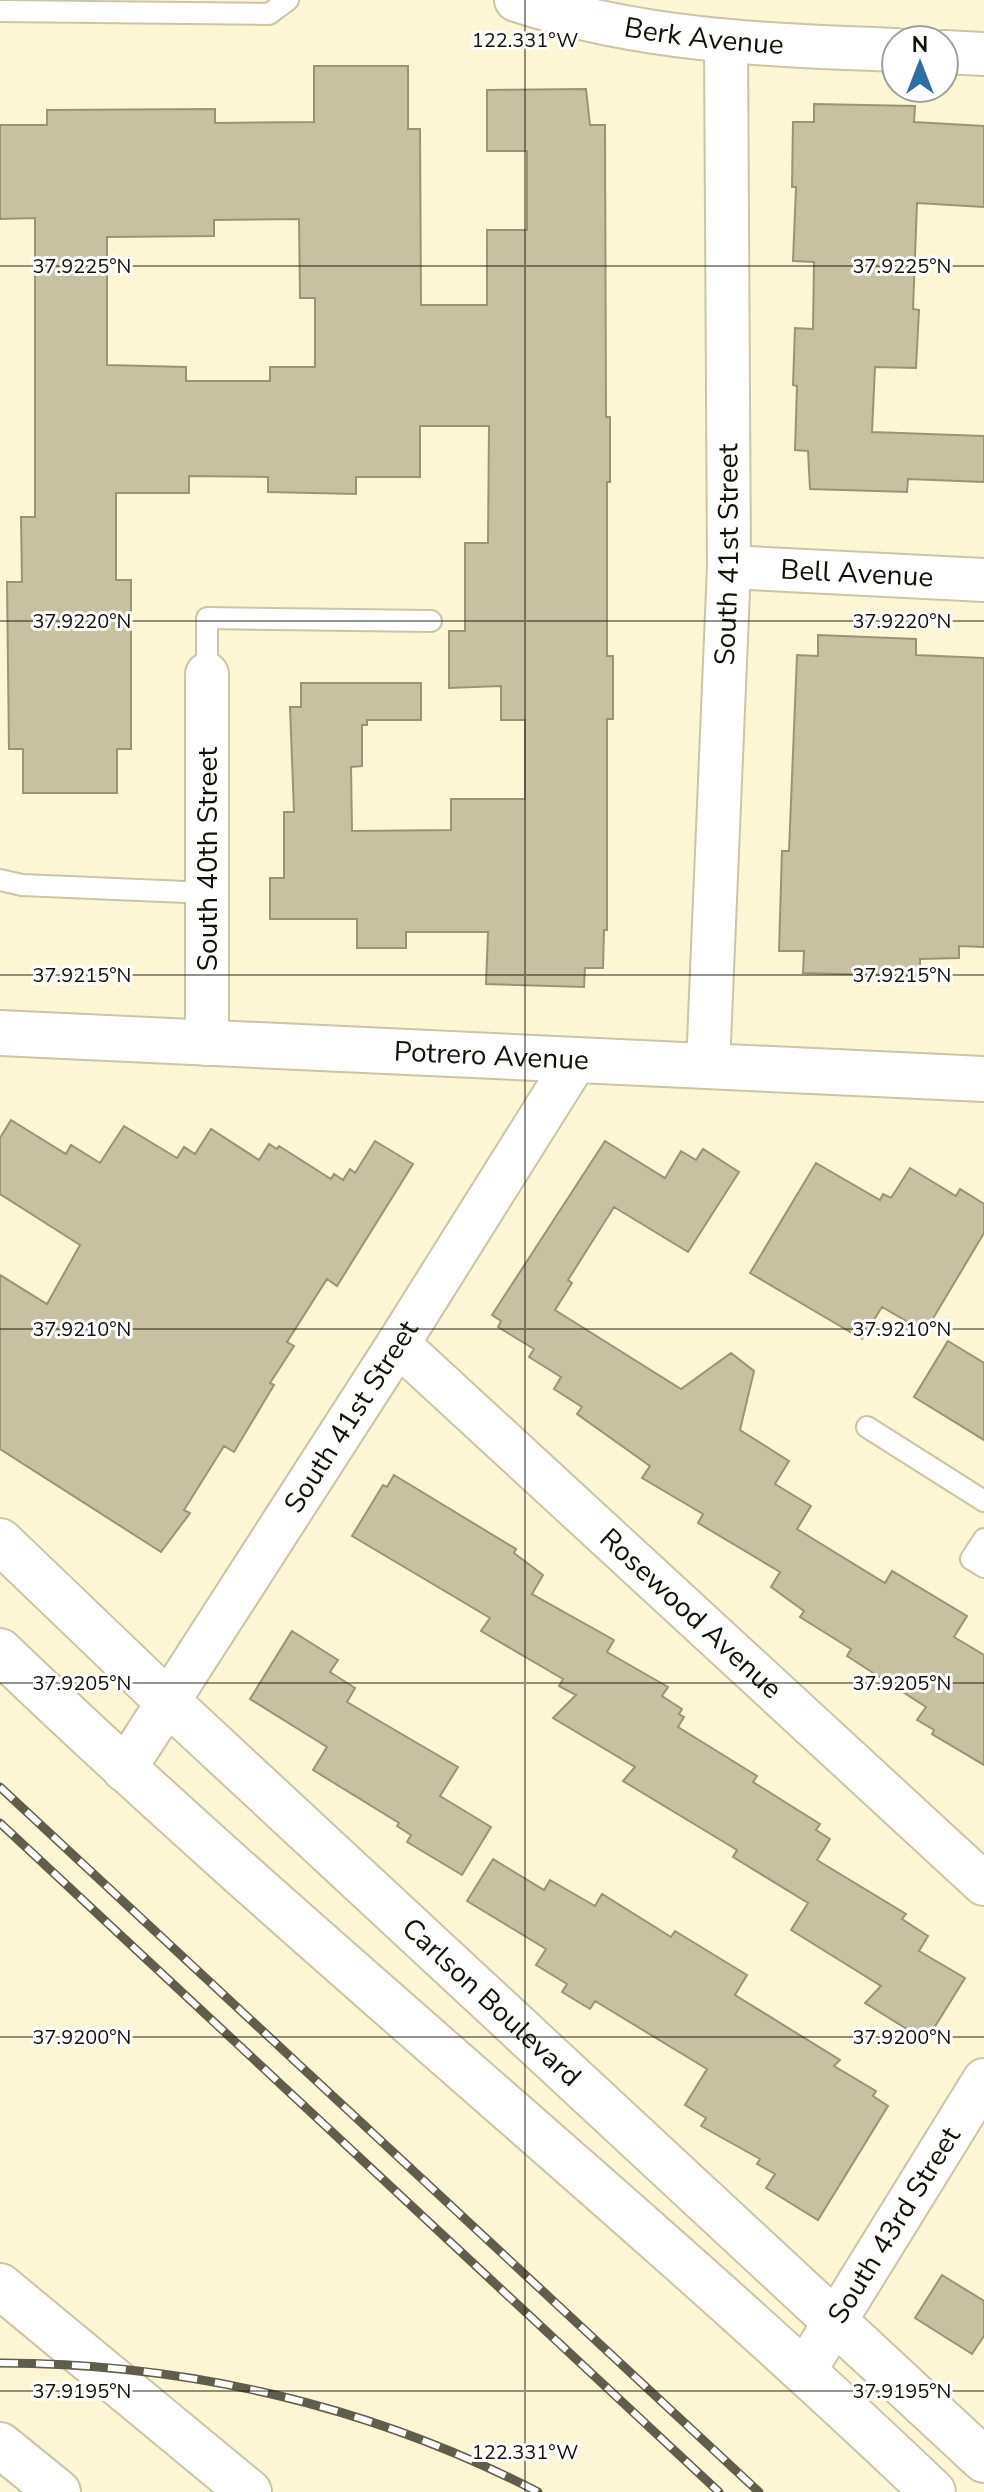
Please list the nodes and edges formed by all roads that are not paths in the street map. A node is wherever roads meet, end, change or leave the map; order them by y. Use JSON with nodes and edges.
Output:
{"nodes":[{"id":1,"x":288,"y":0,"type":"edge"},
{"id":2,"x":516,"y":0,"type":"edge"},
{"id":3,"x":0,"y":11,"type":"edge"},
{"id":4,"x":726,"y":43,"type":"junction"},
{"id":5,"x":880,"y":49,"type":"edge"},
{"id":6,"x":960,"y":53,"type":"edge"},
{"id":7,"x":984,"y":54,"type":"edge"},
{"id":8,"x":729,"y":567,"type":"junction"},
{"id":9,"x":984,"y":580,"type":"edge"},
{"id":10,"x":431,"y":621,"type":"dead end"},
{"id":11,"x":207,"y":674,"type":"joint"},
{"id":12,"x":0,"y":880,"type":"edge"},
{"id":13,"x":209,"y":893,"type":"junction"},
{"id":14,"x":0,"y":1033,"type":"edge"},
{"id":15,"x":207,"y":1044,"type":"junction"},
{"id":16,"x":576,"y":1060,"type":"junction"},
{"id":17,"x":708,"y":1066,"type":"junction"},
{"id":18,"x":984,"y":1079,"type":"edge"},
{"id":19,"x":398,"y":1344,"type":"junction"},
{"id":20,"x":867,"y":1427,"type":"dead end"},
{"id":21,"x":984,"y":1501,"type":"edge"},
{"id":22,"x":984,"y":1539,"type":"edge"},
{"id":23,"x":0,"y":1541,"type":"edge"},
{"id":24,"x":984,"y":1567,"type":"edge"},
{"id":25,"x":0,"y":1651,"type":"edge"},
{"id":26,"x":169,"y":1703,"type":"junction"},
{"id":27,"x":124,"y":1770,"type":"junction"},
{"id":28,"x":984,"y":1884,"type":"edge"},
{"id":29,"x":984,"y":2080,"type":"edge"},
{"id":30,"x":0,"y":2286,"type":"edge"},
{"id":31,"x":838,"y":2320,"type":"junction"},
{"id":32,"x":805,"y":2370,"type":"junction"},
{"id":33,"x":0,"y":2445,"type":"edge"},
{"id":34,"x":0,"y":2457,"type":"edge"},
{"id":35,"x":984,"y":2460,"type":"edge"},
{"id":36,"x":55,"y":2492,"type":"edge"},
{"id":37,"x":249,"y":2492,"type":"edge"},
{"id":38,"x":933,"y":2492,"type":"edge"}],
"edges":[{"from":1,"to":3,"type":"lane"},
{"from":2,"to":4,"type":"street","name":"Berk Avenue"},
{"from":4,"to":5,"type":"street","name":"Berk Avenue"},
{"from":4,"to":8,"type":"street","name":"South 41st Street"},
{"from":6,"to":7,"type":"street"},
{"from":8,"to":9,"type":"street","name":"Bell Avenue"},
{"from":8,"to":17,"type":"street","name":"South 41st Street"},
{"from":10,"to":11,"type":"lane"},
{"from":11,"to":13,"type":"street","name":"South 40th Street"},
{"from":12,"to":13,"type":"lane"},
{"from":13,"to":15,"type":"street","name":"South 40th Street"},
{"from":14,"to":15,"type":"main road","name":"Potrero Avenue"},
{"from":15,"to":16,"type":"main road","name":"Potrero Avenue"},
{"from":16,"to":17,"type":"main road","name":"Potrero Avenue"},
{"from":16,"to":19,"type":"street","name":"South 41st Street"},
{"from":17,"to":18,"type":"main road","name":"Potrero Avenue"},
{"from":19,"to":26,"type":"street","name":"South 41st Street"},
{"from":19,"to":28,"type":"street","name":"Rosewood Avenue"},
{"from":20,"to":21,"type":"lane"},
{"from":22,"to":24,"type":"lane"},
{"from":23,"to":26,"type":"main road","name":"Carlson Boulevard"},
{"from":25,"to":27,"type":"main road"},
{"from":26,"to":27,"type":"street","name":"South 41st Street"},
{"from":26,"to":31,"type":"main road","name":"Carlson Boulevard"},
{"from":27,"to":32,"type":"main road"},
{"from":29,"to":31,"type":"street","name":"South 43rd Street"},
{"from":30,"to":37,"type":"main road"},
{"from":31,"to":32,"type":"street","name":"South 43rd Street"},
{"from":31,"to":35,"type":"main road","name":"Carlson Boulevard"},
{"from":32,"to":38,"type":"main road"},
{"from":33,"to":36,"type":"main road"},
{"from":34,"to":36,"type":"main road"}]}
